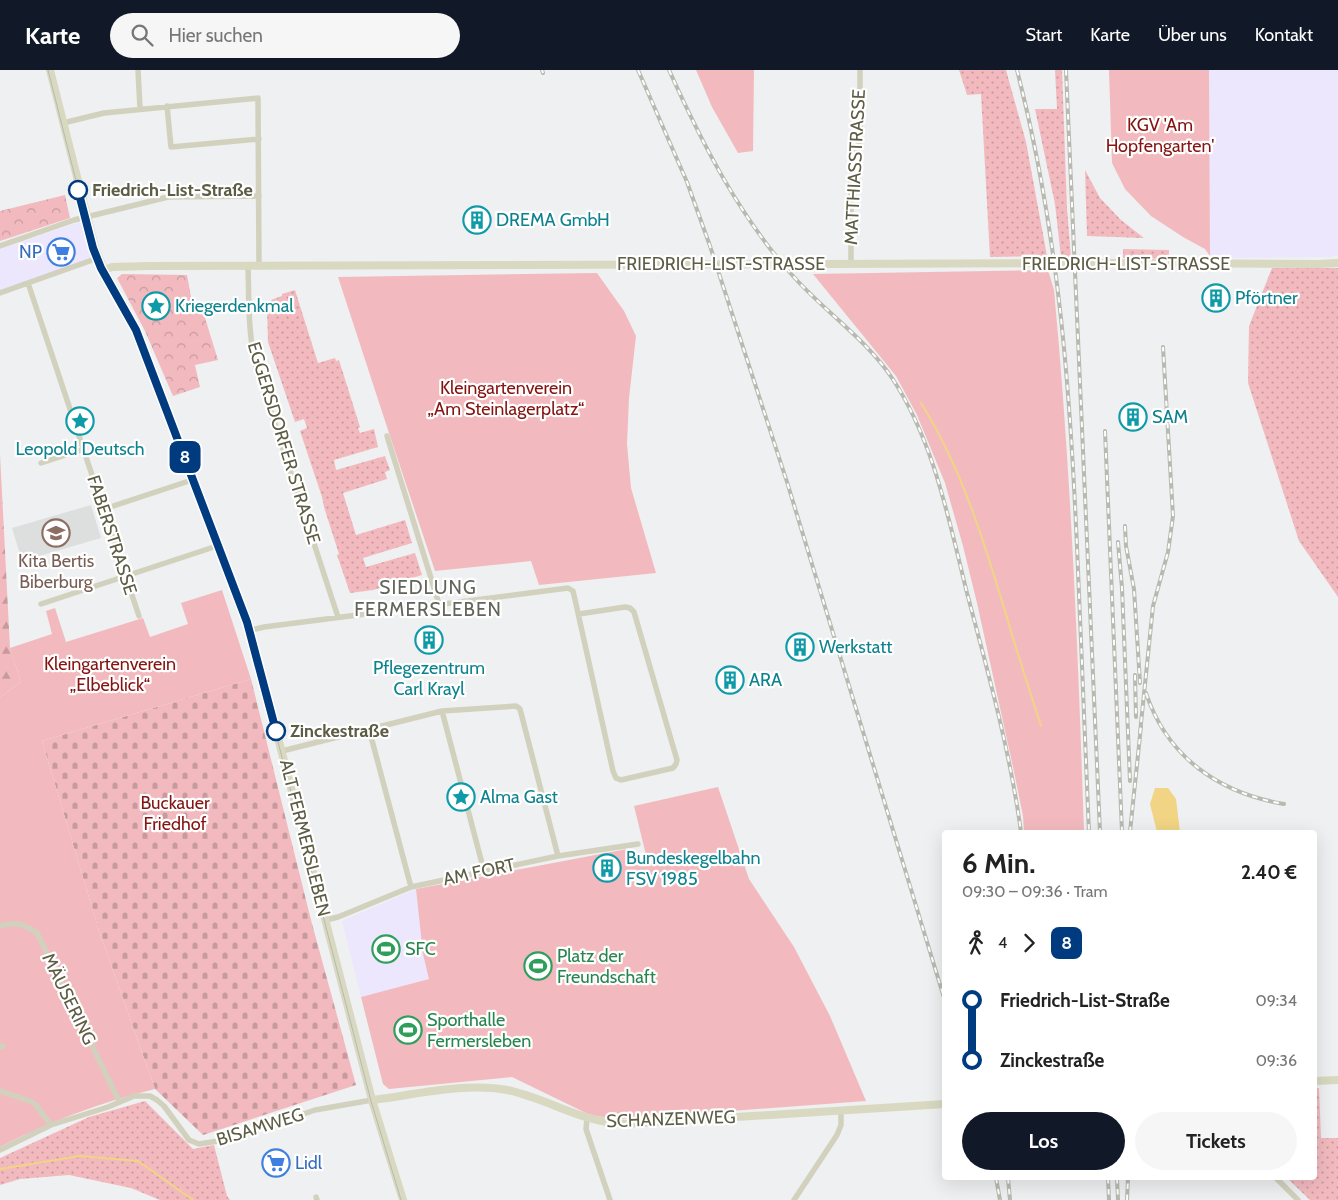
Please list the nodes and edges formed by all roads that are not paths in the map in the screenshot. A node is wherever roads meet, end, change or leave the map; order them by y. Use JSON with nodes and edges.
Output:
{"nodes":[{"id":1,"x":50,"y":70,"type":"edge"},
{"id":2,"x":138,"y":70,"type":"edge"},
{"id":3,"x":860,"y":70,"type":"edge"},
{"id":4,"x":167,"y":106,"type":"junction"},
{"id":5,"x":140,"y":108,"type":"junction"},
{"id":6,"x":63,"y":122,"type":"junction"},
{"id":7,"x":259,"y":139,"type":"junction"},
{"id":8,"x":259,"y":196,"type":"junction"},
{"id":9,"x":86,"y":217,"type":"junction"},
{"id":10,"x":0,"y":246,"type":"edge"},
{"id":11,"x":98,"y":258,"type":"junction"},
{"id":12,"x":1338,"y":263,"type":"edge"},
{"id":13,"x":851,"y":264,"type":"junction"},
{"id":14,"x":248,"y":266,"type":"junction"},
{"id":15,"x":259,"y":266,"type":"junction"},
{"id":16,"x":104,"y":270,"type":"junction"},
{"id":17,"x":28,"y":283,"type":"junction"},
{"id":18,"x":0,"y":293,"type":"edge"},
{"id":19,"x":387,"y":436,"type":"dead end"},
{"id":20,"x":84,"y":449,"type":"junction"},
{"id":21,"x":41,"y":463,"type":"dead end"},
{"id":22,"x":195,"y":479,"type":"junction"},
{"id":23,"x":104,"y":509,"type":"junction"},
{"id":24,"x":220,"y":545,"type":"junction"},
{"id":25,"x":126,"y":577,"type":"junction"},
{"id":26,"x":41,"y":604,"type":"dead end"},
{"id":27,"x":439,"y":604,"type":"junction"},
{"id":28,"x":579,"y":614,"type":"junction"},
{"id":29,"x":139,"y":616,"type":"dead end"},
{"id":30,"x":338,"y":617,"type":"junction"},
{"id":31,"x":251,"y":630,"type":"junction"},
{"id":32,"x":442,"y":711,"type":"junction"},
{"id":33,"x":369,"y":729,"type":"junction"},
{"id":34,"x":282,"y":751,"type":"junction"},
{"id":35,"x":638,"y":844,"type":"dead end"},
{"id":36,"x":558,"y":856,"type":"junction"},
{"id":37,"x":484,"y":871,"type":"junction"},
{"id":38,"x":411,"y":887,"type":"junction"},
{"id":39,"x":326,"y":920,"type":"junction"},
{"id":40,"x":0,"y":926,"type":"edge"},
{"id":41,"x":1338,"y":1080,"type":"edge"},
{"id":42,"x":1317,"y":1081,"type":"edge"},
{"id":43,"x":0,"y":1091,"type":"edge"},
{"id":44,"x":372,"y":1100,"type":"junction"},
{"id":45,"x":119,"y":1101,"type":"junction"},
{"id":46,"x":942,"y":1104,"type":"edge"},
{"id":47,"x":841,"y":1111,"type":"junction"},
{"id":48,"x":587,"y":1119,"type":"junction"},
{"id":49,"x":50,"y":1124,"type":"junction"},
{"id":50,"x":0,"y":1150,"type":"edge"},
{"id":51,"x":1278,"y":1180,"type":"edge"},
{"id":52,"x":403,"y":1200,"type":"edge"},
{"id":53,"x":610,"y":1200,"type":"edge"},
{"id":54,"x":794,"y":1200,"type":"edge"},
{"id":55,"x":1298,"y":1200,"type":"edge"}],
"edges":[{"from":1,"to":6,"type":"main road","name":"ALT FERMERSLEBEN"},
{"from":2,"to":5,"type":"street"},
{"from":3,"to":13,"type":"street","name":"MATTHIASSTRASSE"},
{"from":4,"to":5,"type":"street"},
{"from":4,"to":7,"type":"street"},
{"from":4,"to":7,"type":"street"},
{"from":5,"to":6,"type":"street"},
{"from":6,"to":9,"type":"main road","name":"ALT FERMERSLEBEN"},
{"from":7,"to":8,"type":"street"},
{"from":8,"to":9,"type":"street"},
{"from":8,"to":15,"type":"street"},
{"from":9,"to":10,"type":"street"},
{"from":9,"to":11,"type":"main road","name":"ALT FERMERSLEBEN"},
{"from":11,"to":16,"type":"main road","name":"ALT FERMERSLEBEN"},
{"from":11,"to":17,"type":"street"},
{"from":12,"to":13,"type":"main road","name":"FRIEDRICH-LIST-STRASSE"},
{"from":13,"to":15,"type":"main road","name":"FRIEDRICH-LIST-STRASSE"},
{"from":14,"to":15,"type":"main road","name":"FRIEDRICH-LIST-STRASSE"},
{"from":14,"to":16,"type":"main road","name":"FRIEDRICH-LIST-STRASSE"},
{"from":14,"to":30,"type":"street","name":"EGGERSDORFER STRASSE"},
{"from":16,"to":22,"type":"main road","name":"ALT FERMERSLEBEN"},
{"from":17,"to":18,"type":"street"},
{"from":17,"to":20,"type":"street","name":"FABERSTRASSE"},
{"from":19,"to":27,"type":"street"},
{"from":20,"to":21,"type":"street"},
{"from":20,"to":23,"type":"street","name":"FABERSTRASSE"},
{"from":22,"to":23,"type":"street"},
{"from":22,"to":24,"type":"main road","name":"ALT FERMERSLEBEN"},
{"from":23,"to":25,"type":"street","name":"FABERSTRASSE"},
{"from":24,"to":25,"type":"street"},
{"from":24,"to":31,"type":"main road","name":"ALT FERMERSLEBEN"},
{"from":25,"to":26,"type":"street"},
{"from":25,"to":29,"type":"street","name":"FABERSTRASSE"},
{"from":27,"to":28,"type":"street"},
{"from":27,"to":30,"type":"street"},
{"from":28,"to":28,"type":"street"},
{"from":30,"to":31,"type":"street"},
{"from":31,"to":34,"type":"main road","name":"ALT FERMERSLEBEN"},
{"from":32,"to":33,"type":"street"},
{"from":32,"to":36,"type":"street"},
{"from":32,"to":37,"type":"street"},
{"from":33,"to":34,"type":"street"},
{"from":33,"to":38,"type":"street"},
{"from":34,"to":39,"type":"main road","name":"ALT FERMERSLEBEN"},
{"from":35,"to":36,"type":"street","name":"AM FORT"},
{"from":36,"to":37,"type":"street","name":"AM FORT"},
{"from":37,"to":38,"type":"street","name":"AM FORT"},
{"from":38,"to":39,"type":"street","name":"AM FORT"},
{"from":39,"to":44,"type":"main road","name":"ALT FERMERSLEBEN"},
{"from":40,"to":45,"type":"street","name":"MÄUSERING"},
{"from":41,"to":42,"type":"main road"},
{"from":43,"to":49,"type":"street"},
{"from":44,"to":45,"type":"street","name":"BISAMWEG"},
{"from":44,"to":48,"type":"main road","name":"SCHANZENWEG"},
{"from":44,"to":52,"type":"main road","name":"ALT FERMERSLEBEN"},
{"from":45,"to":49,"type":"street","name":"BISAMWEG"},
{"from":46,"to":47,"type":"main road","name":"SCHANZENWEG"},
{"from":47,"to":48,"type":"main road","name":"SCHANZENWEG"},
{"from":47,"to":54,"type":"street"},
{"from":48,"to":53,"type":"street"},
{"from":49,"to":50,"type":"street","name":"BISAMWEG"},
{"from":51,"to":55,"type":"street"}]}
